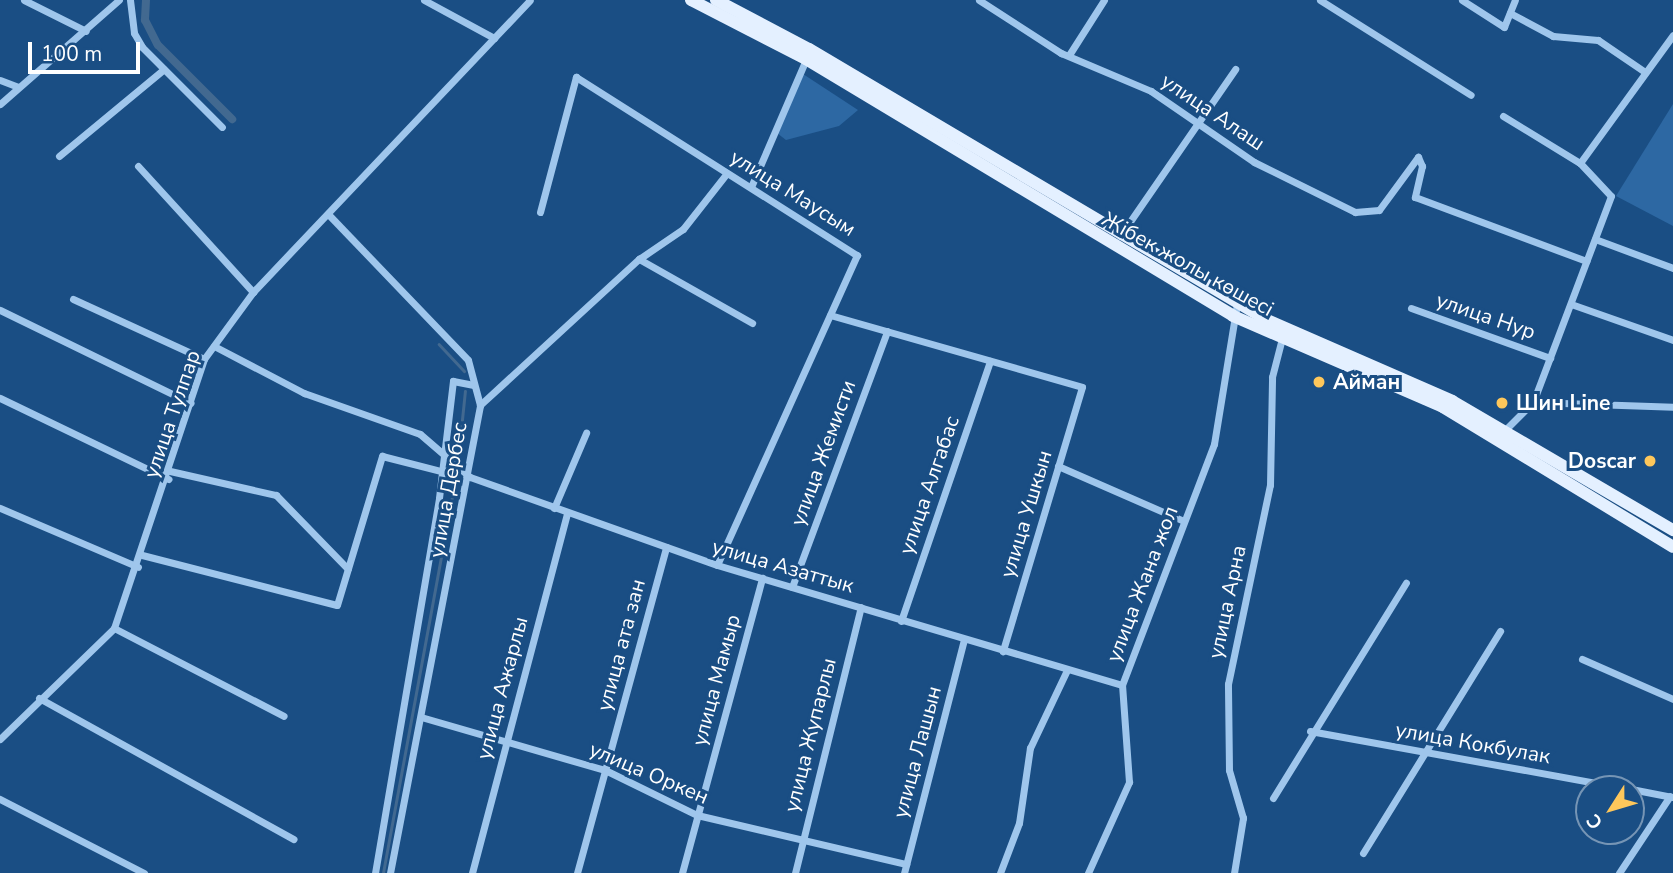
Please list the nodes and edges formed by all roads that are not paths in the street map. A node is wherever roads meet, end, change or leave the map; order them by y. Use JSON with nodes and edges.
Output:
{"nodes":[{"id":1,"x":24,"y":0,"type":"edge"},
{"id":2,"x":119,"y":0,"type":"edge"},
{"id":3,"x":130,"y":0,"type":"edge"},
{"id":4,"x":424,"y":0,"type":"edge"},
{"id":5,"x":530,"y":0,"type":"edge"},
{"id":6,"x":691,"y":0,"type":"edge"},
{"id":7,"x":716,"y":0,"type":"edge"},
{"id":8,"x":979,"y":0,"type":"edge"},
{"id":9,"x":1104,"y":0,"type":"edge"},
{"id":10,"x":1320,"y":0,"type":"edge"},
{"id":11,"x":1462,"y":0,"type":"edge"},
{"id":12,"x":1515,"y":0,"type":"edge"},
{"id":13,"x":991,"y":3,"type":"edge"},
{"id":14,"x":1510,"y":13,"type":"junction"},
{"id":15,"x":86,"y":32,"type":"junction"},
{"id":16,"x":1673,"y":35,"type":"edge"},
{"id":17,"x":494,"y":38,"type":"junction"},
{"id":18,"x":1069,"y":55,"type":"junction"},
{"id":19,"x":806,"y":59,"type":"junction"},
{"id":20,"x":164,"y":69,"type":"junction"},
{"id":21,"x":1235,"y":69,"type":"dead end"},
{"id":22,"x":1645,"y":72,"type":"junction"},
{"id":23,"x":0,"y":80,"type":"edge"},
{"id":24,"x":18,"y":88,"type":"junction"},
{"id":25,"x":1471,"y":95,"type":"dead end"},
{"id":26,"x":0,"y":104,"type":"edge"},
{"id":27,"x":1503,"y":116,"type":"dead end"},
{"id":28,"x":1198,"y":126,"type":"junction"},
{"id":29,"x":222,"y":127,"type":"dead end"},
{"id":30,"x":59,"y":156,"type":"dead end"},
{"id":31,"x":1580,"y":163,"type":"junction"},
{"id":32,"x":138,"y":166,"type":"dead end"},
{"id":33,"x":727,"y":173,"type":"junction"},
{"id":34,"x":751,"y":187,"type":"junction"},
{"id":35,"x":540,"y":212,"type":"dead end"},
{"id":36,"x":328,"y":214,"type":"junction"},
{"id":37,"x":1119,"y":236,"type":"junction"},
{"id":38,"x":1595,"y":239,"type":"junction"},
{"id":39,"x":639,"y":259,"type":"junction"},
{"id":40,"x":1586,"y":261,"type":"junction"},
{"id":41,"x":1673,"y":268,"type":"edge"},
{"id":42,"x":253,"y":292,"type":"junction"},
{"id":43,"x":73,"y":299,"type":"dead end"},
{"id":44,"x":1571,"y":303,"type":"junction"},
{"id":45,"x":1411,"y":308,"type":"dead end"},
{"id":46,"x":1235,"y":309,"type":"junction"},
{"id":47,"x":0,"y":310,"type":"edge"},
{"id":48,"x":830,"y":315,"type":"junction"},
{"id":49,"x":752,"y":323,"type":"dead end"},
{"id":50,"x":887,"y":331,"type":"junction"},
{"id":51,"x":1282,"y":338,"type":"junction"},
{"id":52,"x":1673,"y":340,"type":"edge"},
{"id":53,"x":214,"y":346,"type":"junction"},
{"id":54,"x":1550,"y":358,"type":"junction"},
{"id":55,"x":204,"y":359,"type":"junction"},
{"id":56,"x":990,"y":361,"type":"junction"},
{"id":57,"x":474,"y":385,"type":"junction"},
{"id":58,"x":0,"y":398,"type":"edge"},
{"id":59,"x":1533,"y":402,"type":"junction"},
{"id":60,"x":191,"y":403,"type":"junction"},
{"id":61,"x":480,"y":405,"type":"junction"},
{"id":62,"x":1673,"y":407,"type":"edge"},
{"id":63,"x":1505,"y":430,"type":"junction"},
{"id":64,"x":586,"y":433,"type":"dead end"},
{"id":65,"x":443,"y":459,"type":"junction"},
{"id":66,"x":1058,"y":466,"type":"junction"},
{"id":67,"x":441,"y":471,"type":"junction"},
{"id":68,"x":169,"y":475,"type":"junction"},
{"id":69,"x":470,"y":477,"type":"junction"},
{"id":70,"x":0,"y":508,"type":"edge"},
{"id":71,"x":554,"y":508,"type":"junction"},
{"id":72,"x":567,"y":513,"type":"junction"},
{"id":73,"x":1184,"y":521,"type":"junction"},
{"id":74,"x":1673,"y":530,"type":"edge"},
{"id":75,"x":666,"y":547,"type":"junction"},
{"id":76,"x":1673,"y":547,"type":"edge"},
{"id":77,"x":142,"y":555,"type":"junction"},
{"id":78,"x":717,"y":565,"type":"junction"},
{"id":79,"x":138,"y":567,"type":"junction"},
{"id":80,"x":348,"y":569,"type":"junction"},
{"id":81,"x":762,"y":578,"type":"junction"},
{"id":82,"x":1406,"y":583,"type":"dead end"},
{"id":83,"x":792,"y":587,"type":"junction"},
{"id":84,"x":860,"y":607,"type":"junction"},
{"id":85,"x":901,"y":621,"type":"junction"},
{"id":86,"x":114,"y":628,"type":"junction"},
{"id":87,"x":1500,"y":631,"type":"dead end"},
{"id":88,"x":964,"y":640,"type":"junction"},
{"id":89,"x":1003,"y":651,"type":"junction"},
{"id":90,"x":1582,"y":659,"type":"dead end"},
{"id":91,"x":1067,"y":670,"type":"junction"},
{"id":92,"x":1122,"y":685,"type":"junction"},
{"id":93,"x":38,"y":698,"type":"junction"},
{"id":94,"x":1673,"y":699,"type":"edge"},
{"id":95,"x":284,"y":716,"type":"dead end"},
{"id":96,"x":421,"y":717,"type":"junction"},
{"id":97,"x":1310,"y":731,"type":"junction"},
{"id":98,"x":0,"y":739,"type":"edge"},
{"id":99,"x":505,"y":740,"type":"junction"},
{"id":100,"x":1426,"y":753,"type":"junction"},
{"id":101,"x":605,"y":771,"type":"junction"},
{"id":102,"x":1575,"y":779,"type":"edge"},
{"id":103,"x":1645,"y":792,"type":"edge"},
{"id":104,"x":1672,"y":797,"type":"edge"},
{"id":105,"x":1273,"y":798,"type":"dead end"},
{"id":106,"x":0,"y":799,"type":"edge"},
{"id":107,"x":697,"y":814,"type":"junction"},
{"id":108,"x":293,"y":839,"type":"dead end"},
{"id":109,"x":803,"y":839,"type":"junction"},
{"id":110,"x":1363,"y":853,"type":"dead end"},
{"id":111,"x":906,"y":864,"type":"junction"},
{"id":112,"x":144,"y":873,"type":"edge"},
{"id":113,"x":375,"y":873,"type":"edge"},
{"id":114,"x":390,"y":873,"type":"edge"},
{"id":115,"x":472,"y":873,"type":"edge"},
{"id":116,"x":577,"y":873,"type":"edge"},
{"id":117,"x":682,"y":873,"type":"edge"},
{"id":118,"x":794,"y":873,"type":"edge"},
{"id":119,"x":904,"y":873,"type":"edge"},
{"id":120,"x":1000,"y":873,"type":"edge"},
{"id":121,"x":1088,"y":873,"type":"edge"},
{"id":122,"x":1234,"y":873,"type":"edge"},
{"id":123,"x":1619,"y":873,"type":"edge"}],
"edges":[{"from":1,"to":15,"type":"street"},
{"from":2,"to":15,"type":"street"},
{"from":3,"to":20,"type":"street"},
{"from":4,"to":17,"type":"street"},
{"from":5,"to":17,"type":"street","name":"улица Тулпар"},
{"from":6,"to":19,"type":"main road","name":"Жібек жолы көшесі"},
{"from":7,"to":37,"type":"main road","name":"Жібек жолы көшесі"},
{"from":8,"to":13,"type":"street","name":"улица Алаш"},
{"from":9,"to":18,"type":"street"},
{"from":10,"to":25,"type":"street"},
{"from":11,"to":14,"type":"street"},
{"from":12,"to":14,"type":"street"},
{"from":13,"to":18,"type":"street","name":"улица Алаш"},
{"from":14,"to":22,"type":"street"},
{"from":15,"to":24,"type":"street"},
{"from":16,"to":22,"type":"street"},
{"from":17,"to":36,"type":"street","name":"улица Тулпар"},
{"from":18,"to":28,"type":"street","name":"улица Алаш"},
{"from":19,"to":34,"type":"street"},
{"from":19,"to":46,"type":"main road","name":"Жібек жолы көшесі"},
{"from":20,"to":29,"type":"street"},
{"from":20,"to":30,"type":"street"},
{"from":21,"to":28,"type":"street"},
{"from":22,"to":31,"type":"street"},
{"from":23,"to":24,"type":"street"},
{"from":24,"to":26,"type":"street"},
{"from":27,"to":31,"type":"street"},
{"from":28,"to":37,"type":"street"},
{"from":28,"to":40,"type":"street","name":"улица Алаш"},
{"from":31,"to":38,"type":"street"},
{"from":32,"to":42,"type":"street"},
{"from":33,"to":34,"type":"street","name":"улица Маусым"},
{"from":33,"to":35,"type":"street","name":"улица Маусым"},
{"from":33,"to":39,"type":"street","name":"улица Дербес"},
{"from":34,"to":48,"type":"street","name":"улица Маусым"},
{"from":36,"to":42,"type":"street","name":"улица Тулпар"},
{"from":36,"to":57,"type":"street"},
{"from":37,"to":46,"type":"main road","name":"Жібек жолы көшесі"},
{"from":38,"to":40,"type":"street"},
{"from":38,"to":41,"type":"street"},
{"from":39,"to":49,"type":"street"},
{"from":39,"to":61,"type":"street","name":"улица Дербес"},
{"from":40,"to":44,"type":"street"},
{"from":42,"to":53,"type":"street","name":"улица Тулпар"},
{"from":43,"to":55,"type":"street"},
{"from":44,"to":52,"type":"street"},
{"from":44,"to":54,"type":"street"},
{"from":45,"to":54,"type":"street","name":"улица Нур"},
{"from":46,"to":51,"type":"main road","name":"Жібек жолы көшесі"},
{"from":46,"to":63,"type":"main road","name":"Жібек жолы көшесі"},
{"from":46,"to":73,"type":"street","name":"улица Жана жол"},
{"from":47,"to":60,"type":"street"},
{"from":48,"to":50,"type":"street"},
{"from":48,"to":78,"type":"street","name":"улица Маусым"},
{"from":50,"to":56,"type":"street"},
{"from":50,"to":83,"type":"street","name":"улица Жемисти"},
{"from":51,"to":76,"type":"main road","name":"Жібек жолы көшесі"},
{"from":51,"to":122,"type":"street","name":"улица Арна"},
{"from":53,"to":55,"type":"street","name":"улица Тулпар"},
{"from":53,"to":65,"type":"street","name":"улица Азаттык"},
{"from":54,"to":59,"type":"street"},
{"from":55,"to":60,"type":"street","name":"улица Тулпар"},
{"from":56,"to":66,"type":"street","name":"улица Ушкын"},
{"from":56,"to":85,"type":"street","name":"улица Алгабас"},
{"from":57,"to":61,"type":"street"},
{"from":57,"to":65,"type":"street","name":"улица Дербес"},
{"from":58,"to":68,"type":"street"},
{"from":59,"to":62,"type":"street"},
{"from":59,"to":63,"type":"street"},
{"from":60,"to":68,"type":"street","name":"улица Тулпар"},
{"from":61,"to":69,"type":"street","name":"улица Дербес"},
{"from":63,"to":74,"type":"main road","name":"Жібек жолы көшесі"},
{"from":64,"to":71,"type":"street"},
{"from":65,"to":67,"type":"street","name":"улица Дербес"},
{"from":65,"to":69,"type":"street","name":"улица Азаттык"},
{"from":66,"to":73,"type":"street"},
{"from":66,"to":89,"type":"street","name":"улица Ушкын"},
{"from":67,"to":80,"type":"street"},
{"from":67,"to":113,"type":"street","name":"улица Дербес"},
{"from":68,"to":77,"type":"street","name":"улица Тулпар"},
{"from":68,"to":80,"type":"street"},
{"from":69,"to":71,"type":"street","name":"улица Азаттык"},
{"from":69,"to":96,"type":"street","name":"улица Дербес"},
{"from":70,"to":79,"type":"street"},
{"from":71,"to":72,"type":"street","name":"улица Азаттык"},
{"from":72,"to":75,"type":"street","name":"улица Азаттык"},
{"from":72,"to":99,"type":"street","name":"улица Ажарлы"},
{"from":73,"to":92,"type":"street","name":"улица Жана жол"},
{"from":75,"to":78,"type":"street","name":"улица Азаттык"},
{"from":75,"to":101,"type":"street","name":"улица ата зан"},
{"from":77,"to":79,"type":"street","name":"улица Тулпар"},
{"from":77,"to":80,"type":"street"},
{"from":78,"to":81,"type":"street","name":"улица Азаттык"},
{"from":79,"to":86,"type":"street","name":"улица Тулпар"},
{"from":81,"to":83,"type":"street","name":"улица Азаттык"},
{"from":81,"to":107,"type":"street","name":"улица Мамыр"},
{"from":82,"to":97,"type":"street"},
{"from":83,"to":84,"type":"street","name":"улица Азаттык"},
{"from":84,"to":85,"type":"street","name":"улица Азаттык"},
{"from":84,"to":109,"type":"street","name":"улица Жупарлы"},
{"from":85,"to":88,"type":"street","name":"улица Азаттык"},
{"from":86,"to":93,"type":"street","name":"улица Тулпар"},
{"from":86,"to":95,"type":"street"},
{"from":87,"to":100,"type":"street"},
{"from":88,"to":89,"type":"street","name":"улица Азаттык"},
{"from":88,"to":111,"type":"street","name":"улица Лашын"},
{"from":89,"to":91,"type":"street","name":"улица Азаттык"},
{"from":90,"to":94,"type":"street"},
{"from":91,"to":92,"type":"street","name":"улица Азаттык"},
{"from":91,"to":120,"type":"street"},
{"from":92,"to":121,"type":"street","name":"улица Жана жол"},
{"from":93,"to":98,"type":"street","name":"улица Тулпар"},
{"from":93,"to":108,"type":"street"},
{"from":96,"to":99,"type":"street","name":"улица Оркен"},
{"from":96,"to":114,"type":"street","name":"улица Дербес"},
{"from":97,"to":100,"type":"street","name":"улица Кокбулак"},
{"from":97,"to":105,"type":"street"},
{"from":99,"to":101,"type":"street","name":"улица Оркен"},
{"from":99,"to":115,"type":"street","name":"улица Ажарлы"},
{"from":100,"to":102,"type":"street","name":"улица Кокбулак"},
{"from":100,"to":110,"type":"street"},
{"from":101,"to":107,"type":"street","name":"улица Оркен"},
{"from":101,"to":116,"type":"street","name":"улица ата зан"},
{"from":103,"to":104,"type":"street","name":"улица Кокбулак"},
{"from":104,"to":123,"type":"street"},
{"from":106,"to":112,"type":"street"},
{"from":107,"to":109,"type":"street","name":"улица Оркен"},
{"from":107,"to":117,"type":"street","name":"улица Мамыр"},
{"from":109,"to":111,"type":"street","name":"улица Оркен"},
{"from":109,"to":118,"type":"street","name":"улица Жупарлы"},
{"from":111,"to":119,"type":"street","name":"улица Лашын"}]}
